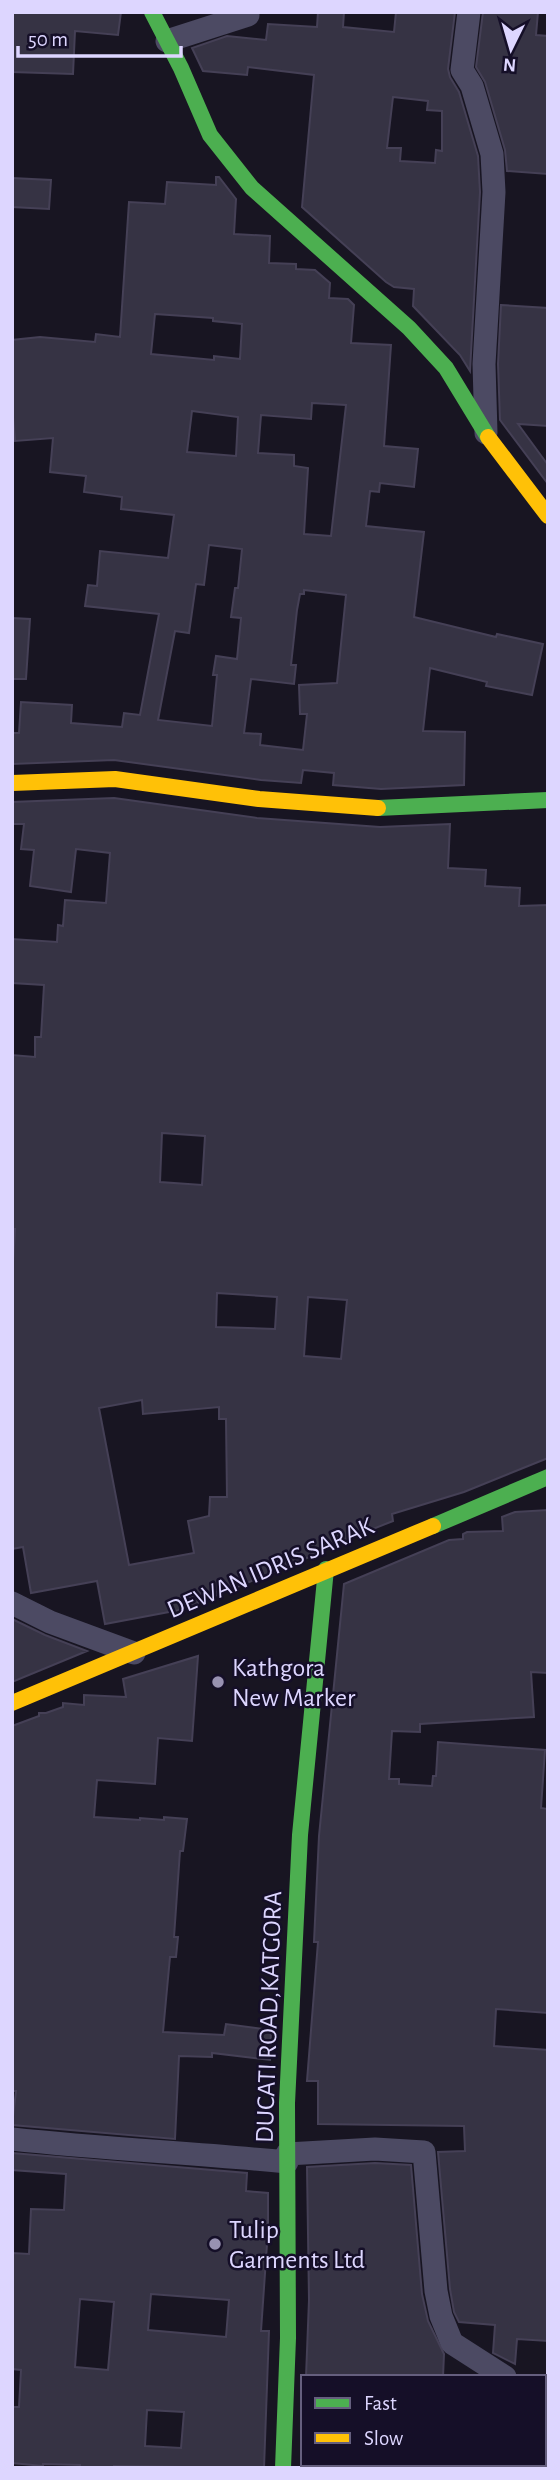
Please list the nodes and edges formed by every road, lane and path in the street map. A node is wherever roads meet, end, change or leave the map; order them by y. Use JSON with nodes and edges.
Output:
{"nodes":[{"id":1,"x":152,"y":12,"type":"edge"},
{"id":2,"x":468,"y":12,"type":"edge"},
{"id":3,"x":248,"y":15,"type":"dead end"},
{"id":4,"x":167,"y":41,"type":"junction"},
{"id":5,"x":486,"y":436,"type":"junction"},
{"id":6,"x":548,"y":516,"type":"edge"},
{"id":7,"x":12,"y":783,"type":"edge"},
{"id":8,"x":548,"y":800,"type":"edge"},
{"id":9,"x":548,"y":1478,"type":"edge"},
{"id":10,"x":326,"y":1569,"type":"junction"},
{"id":11,"x":12,"y":1603,"type":"edge"},
{"id":12,"x":134,"y":1653,"type":"junction"},
{"id":13,"x":12,"y":1703,"type":"edge"},
{"id":14,"x":12,"y":2139,"type":"edge"},
{"id":15,"x":287,"y":2158,"type":"junction"},
{"id":16,"x":502,"y":2375,"type":"edge"},
{"id":17,"x":283,"y":2468,"type":"edge"}],
"edges":[{"from":1,"to":4,"type":"street"},
{"from":2,"to":5,"type":"street"},
{"from":3,"to":4,"type":"street"},
{"from":4,"to":5,"type":"street"},
{"from":5,"to":6,"type":"street"},
{"from":7,"to":8,"type":"street"},
{"from":9,"to":10,"type":"street","name":"DEWAN IDRIS SARAK"},
{"from":10,"to":12,"type":"street","name":"DEWAN IDRIS SARAK"},
{"from":10,"to":15,"type":"street","name":"DUCATI ROAD,KATGORA"},
{"from":11,"to":12,"type":"street"},
{"from":12,"to":13,"type":"street","name":"DEWAN IDRIS SARAK"},
{"from":14,"to":15,"type":"street"},
{"from":15,"to":16,"type":"street"},
{"from":15,"to":17,"type":"street","name":"DUCATI ROAD,KATGORA"}]}
